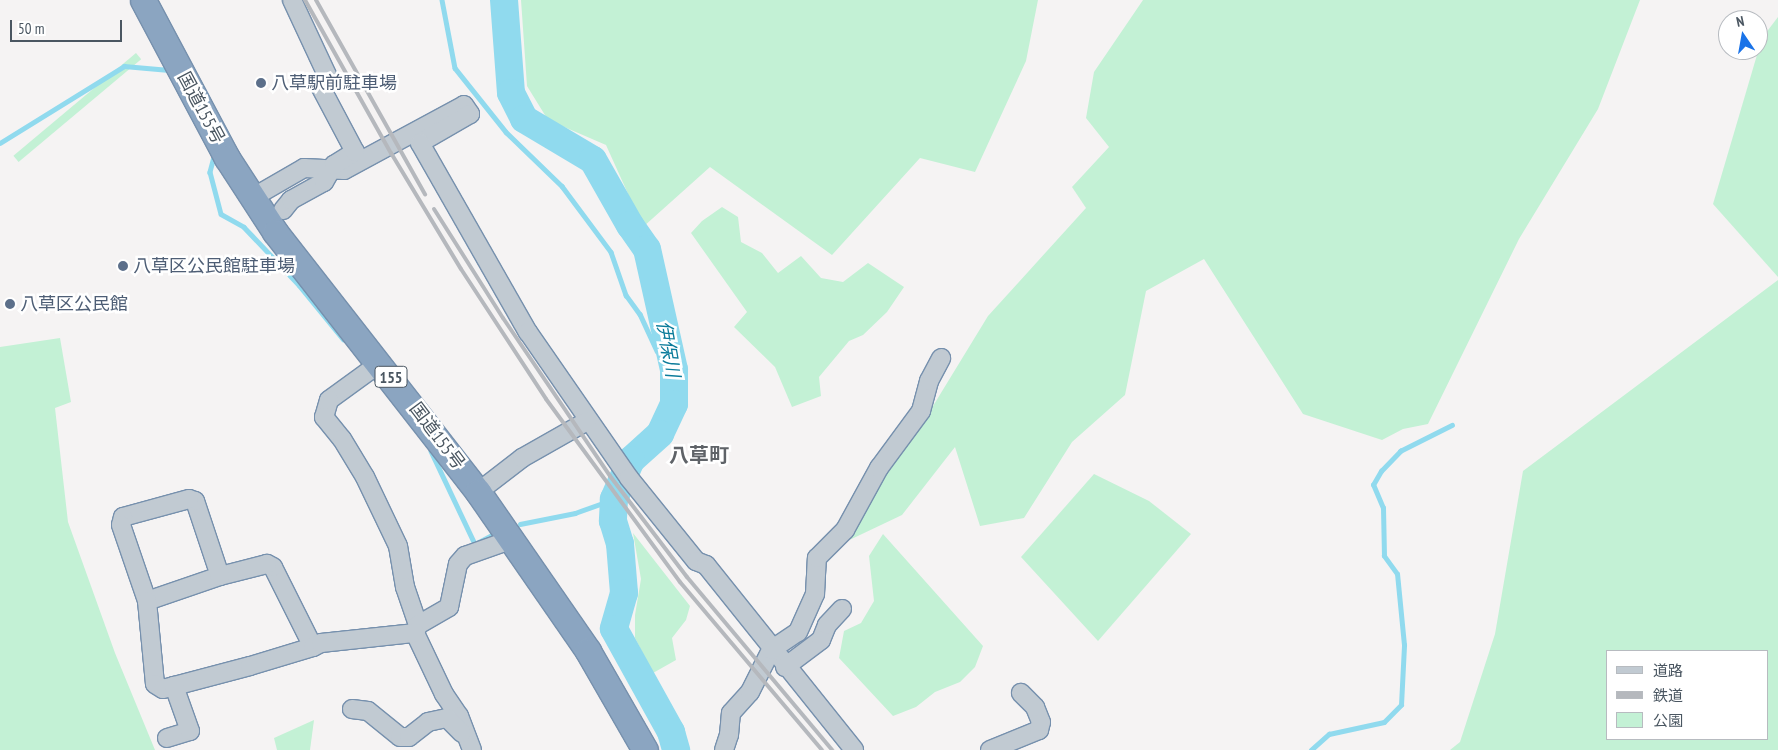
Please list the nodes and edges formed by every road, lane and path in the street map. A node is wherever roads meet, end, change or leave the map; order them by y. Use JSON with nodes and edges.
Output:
{"nodes":[{"id":1,"x":143,"y":0,"type":"edge"},
{"id":2,"x":292,"y":0,"type":"edge"},
{"id":3,"x":329,"y":172,"type":"junction"},
{"id":4,"x":252,"y":198,"type":"junction"},
{"id":5,"x":283,"y":210,"type":"dead end"},
{"id":6,"x":941,"y":358,"type":"dead end"},
{"id":7,"x":372,"y":369,"type":"junction"},
{"id":8,"x":587,"y":421,"type":"junction"},
{"id":9,"x":478,"y":492,"type":"junction"},
{"id":10,"x":510,"y":540,"type":"junction"},
{"id":11,"x":220,"y":576,"type":"junction"},
{"id":12,"x":147,"y":601,"type":"junction"},
{"id":13,"x":842,"y":609,"type":"dead end"},
{"id":14,"x":416,"y":629,"type":"junction"},
{"id":15,"x":313,"y":647,"type":"junction"},
{"id":16,"x":771,"y":650,"type":"junction"},
{"id":17,"x":785,"y":667,"type":"junction"},
{"id":18,"x":174,"y":686,"type":"junction"},
{"id":19,"x":1021,"y":693,"type":"dead end"},
{"id":20,"x":352,"y":709,"type":"dead end"},
{"id":21,"x":167,"y":738,"type":"dead end"},
{"id":22,"x":469,"y":743,"type":"edge"},
{"id":23,"x":644,"y":749,"type":"edge"},
{"id":24,"x":724,"y":750,"type":"edge"},
{"id":25,"x":854,"y":750,"type":"edge"},
{"id":26,"x":990,"y":750,"type":"edge"}],
"edges":[{"from":1,"to":4,"type":"highway","name":"国道155号","number":"155"},
{"from":2,"to":3,"type":"street"},
{"from":3,"to":4,"type":"street"},
{"from":3,"to":5,"type":"street"},
{"from":3,"to":8,"type":"street"},
{"from":4,"to":7,"type":"highway","name":"国道155号","number":"155"},
{"from":6,"to":16,"type":"street"},
{"from":7,"to":9,"type":"highway","name":"国道155号","number":"155"},
{"from":7,"to":14,"type":"street"},
{"from":8,"to":9,"type":"street"},
{"from":8,"to":16,"type":"street"},
{"from":9,"to":10,"type":"highway","name":"国道155号","number":"155"},
{"from":10,"to":14,"type":"street"},
{"from":10,"to":23,"type":"highway","name":"国道155号","number":"155"},
{"from":11,"to":12,"type":"street"},
{"from":11,"to":12,"type":"street"},
{"from":11,"to":15,"type":"street"},
{"from":12,"to":18,"type":"street"},
{"from":13,"to":17,"type":"street"},
{"from":14,"to":15,"type":"street"},
{"from":14,"to":22,"type":"street"},
{"from":15,"to":18,"type":"street"},
{"from":16,"to":17,"type":"street"},
{"from":16,"to":24,"type":"street"},
{"from":17,"to":25,"type":"street"},
{"from":18,"to":21,"type":"street"},
{"from":19,"to":26,"type":"street"},
{"from":20,"to":22,"type":"street"}]}
